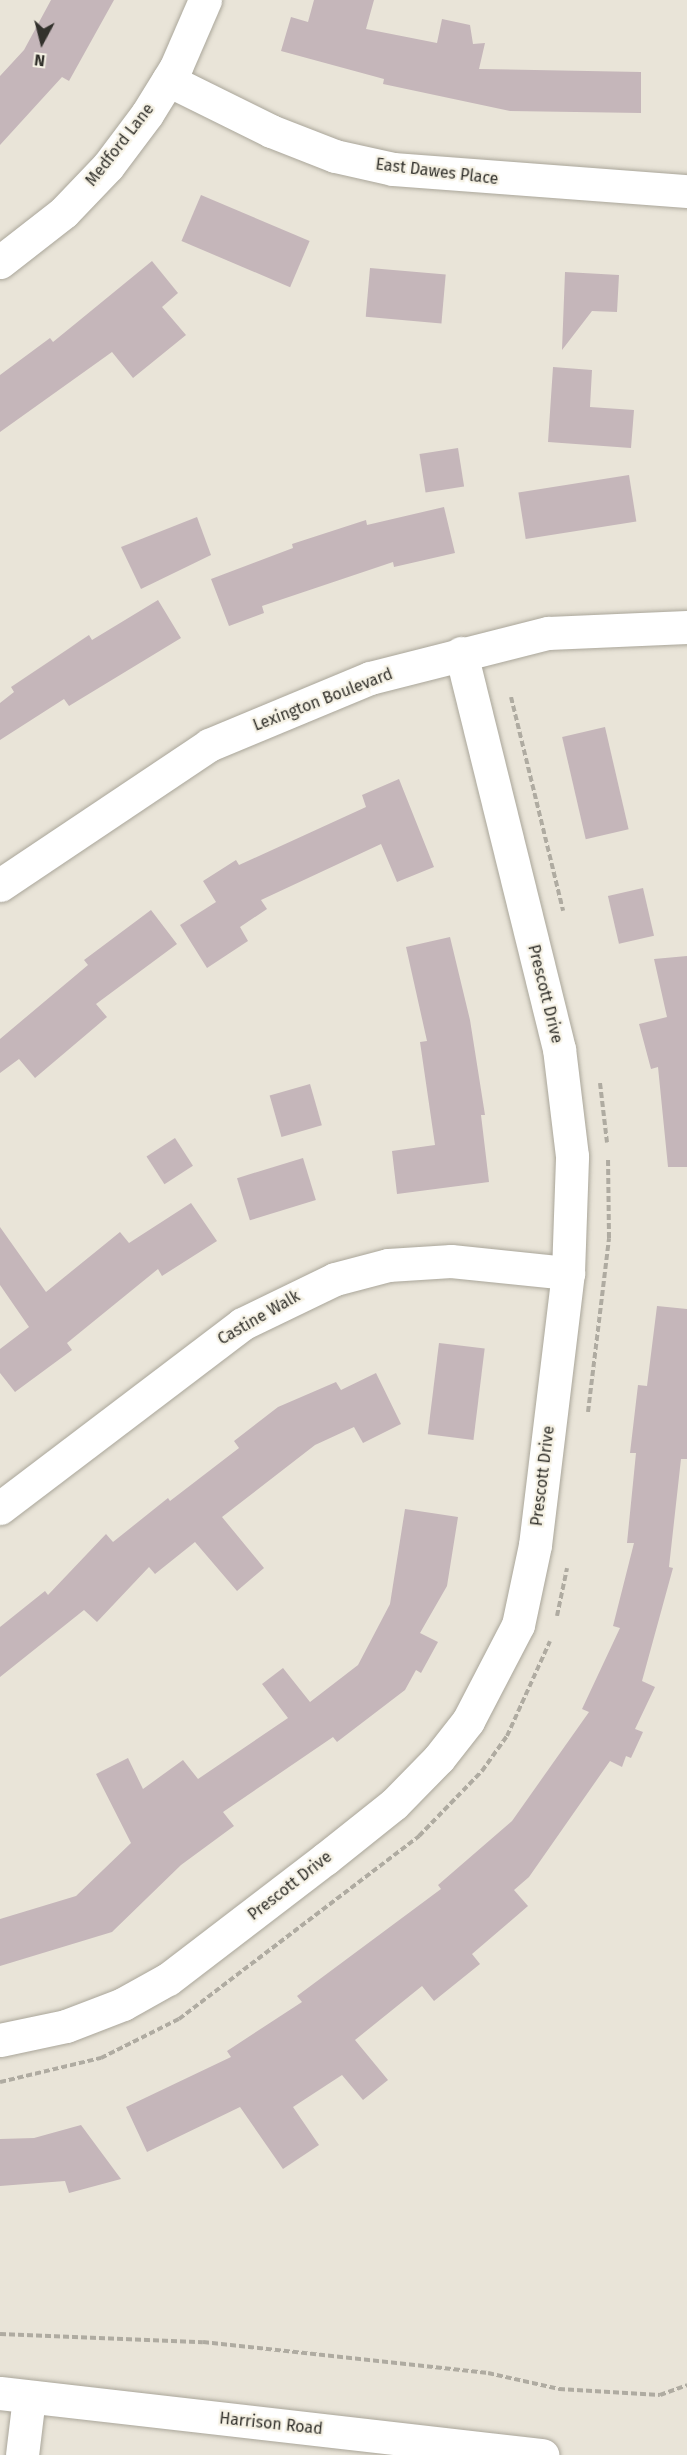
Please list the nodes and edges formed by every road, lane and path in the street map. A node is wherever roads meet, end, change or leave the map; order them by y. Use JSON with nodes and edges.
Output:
{"nodes":[{"id":1,"x":205,"y":0,"type":"edge"},
{"id":2,"x":168,"y":80,"type":"junction"},
{"id":3,"x":687,"y":191,"type":"edge"},
{"id":4,"x":0,"y":262,"type":"edge"},
{"id":5,"x":687,"y":627,"type":"edge"},
{"id":6,"x":461,"y":653,"type":"junction"},
{"id":7,"x":511,"y":697,"type":"dead end"},
{"id":8,"x":0,"y":885,"type":"edge"},
{"id":9,"x":565,"y":922,"type":"dead end"},
{"id":10,"x":597,"y":1072,"type":"dead end"},
{"id":11,"x":568,"y":1273,"type":"junction"},
{"id":12,"x":587,"y":1418,"type":"dead end"},
{"id":13,"x":0,"y":1508,"type":"edge"},
{"id":14,"x":569,"y":1557,"type":"dead end"},
{"id":15,"x":555,"y":1623,"type":"dead end"},
{"id":16,"x":552,"y":1634,"type":"dead end"},
{"id":17,"x":0,"y":2040,"type":"edge"},
{"id":18,"x":0,"y":2082,"type":"edge"},
{"id":19,"x":0,"y":2334,"type":"edge"},
{"id":20,"x":687,"y":2385,"type":"edge"},
{"id":21,"x":15,"y":2395,"type":"edge"},
{"id":22,"x":22,"y":2455,"type":"edge"},
{"id":23,"x":542,"y":2455,"type":"edge"}],
"edges":[{"from":1,"to":2,"type":"street","name":"Medford Lane"},
{"from":2,"to":3,"type":"street","name":"East Dawes Place"},
{"from":2,"to":4,"type":"street","name":"Medford Lane"},
{"from":5,"to":6,"type":"street","name":"Lexington Boulevard"},
{"from":6,"to":8,"type":"street","name":"Lexington Boulevard"},
{"from":6,"to":11,"type":"street","name":"Prescott Drive"},
{"from":7,"to":9,"type":"path"},
{"from":10,"to":12,"type":"path"},
{"from":11,"to":13,"type":"street","name":"Castine Walk"},
{"from":11,"to":17,"type":"street","name":"Prescott Drive"},
{"from":14,"to":15,"type":"path"},
{"from":16,"to":18,"type":"path"},
{"from":19,"to":20,"type":"path"},
{"from":21,"to":22,"type":"street"},
{"from":21,"to":23,"type":"street","name":"Harrison Road"}]}
